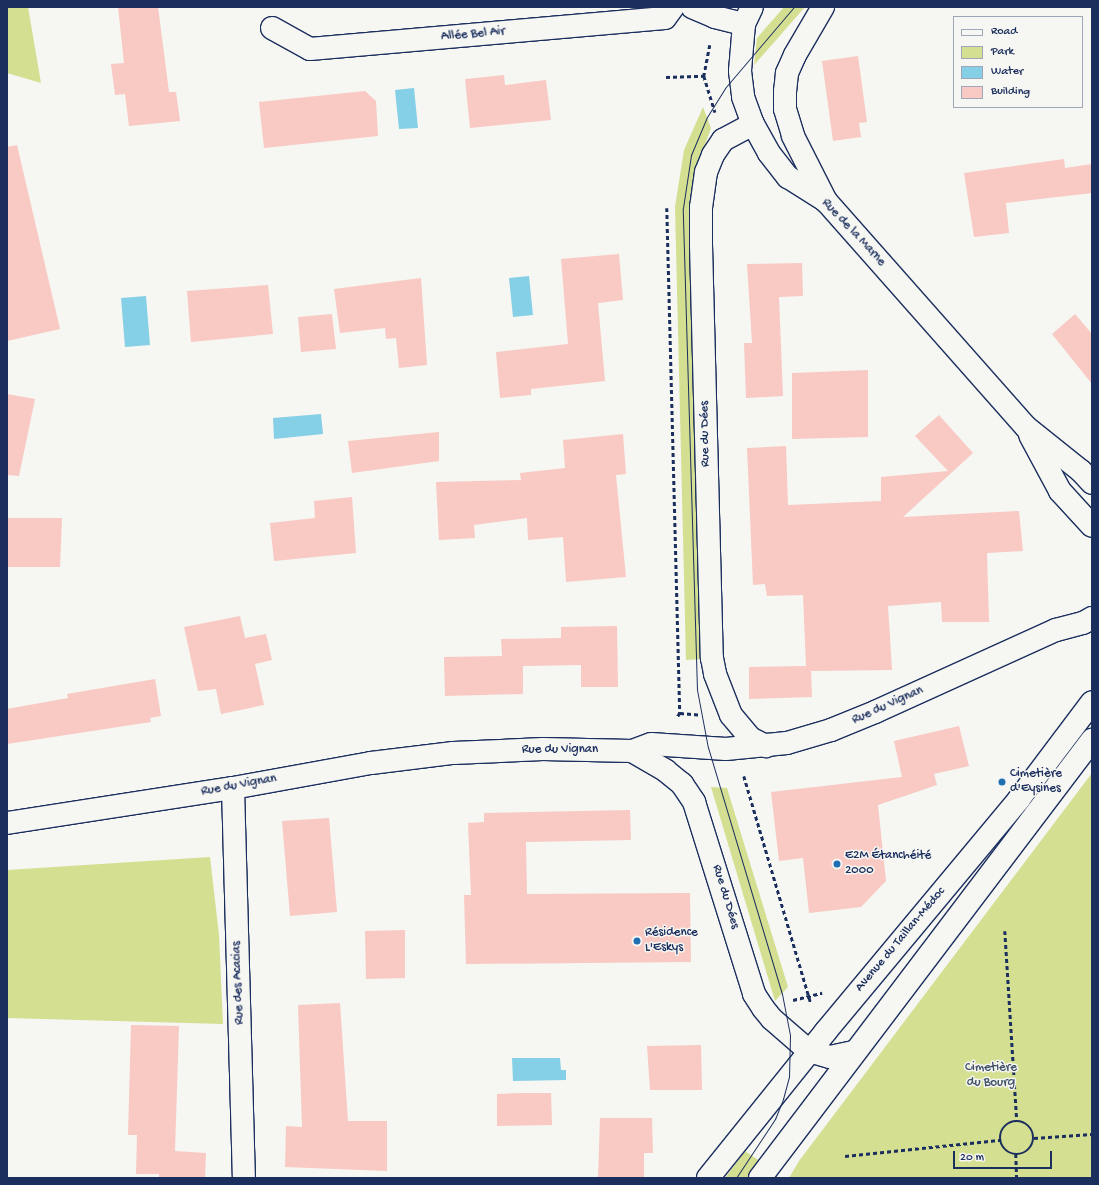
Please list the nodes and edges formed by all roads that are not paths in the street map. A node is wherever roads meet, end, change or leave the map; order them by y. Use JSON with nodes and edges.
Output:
{"nodes":[{"id":1,"x":673,"y":7,"type":"edge"},
{"id":2,"x":692,"y":7,"type":"edge"},
{"id":3,"x":823,"y":7,"type":"edge"},
{"id":4,"x":748,"y":15,"type":"edge"},
{"id":5,"x":272,"y":28,"type":"dead end"},
{"id":6,"x":753,"y":124,"type":"junction"},
{"id":7,"x":826,"y":201,"type":"junction"},
{"id":8,"x":1026,"y":427,"type":"junction"},
{"id":9,"x":1092,"y":483,"type":"edge"},
{"id":10,"x":1092,"y":526,"type":"edge"},
{"id":11,"x":1092,"y":618,"type":"edge"},
{"id":12,"x":1092,"y":702,"type":"edge"},
{"id":13,"x":1092,"y":740,"type":"edge"},
{"id":14,"x":766,"y":746,"type":"junction"},
{"id":15,"x":632,"y":751,"type":"junction"},
{"id":16,"x":233,"y":788,"type":"junction"},
{"id":17,"x":7,"y":823,"type":"edge"},
{"id":18,"x":809,"y":1051,"type":"junction"},
{"id":19,"x":854,"y":1052,"type":"junction"},
{"id":20,"x":244,"y":1178,"type":"edge"},
{"id":21,"x":708,"y":1178,"type":"edge"},
{"id":22,"x":760,"y":1178,"type":"edge"}],
"edges":[{"from":1,"to":5,"type":"street","name":"Allée Bel Air"},
{"from":2,"to":4,"type":"street","name":"Rue de la Marne"},
{"from":3,"to":7,"type":"street"},
{"from":4,"to":6,"type":"street","name":"Rue de la Marne"},
{"from":6,"to":7,"type":"street","name":"Rue de la Marne"},
{"from":6,"to":14,"type":"street","name":"Rue du Dées"},
{"from":7,"to":8,"type":"street","name":"Rue de la Marne"},
{"from":8,"to":9,"type":"street","name":"Rue de la Marne"},
{"from":8,"to":10,"type":"street","name":"Rue de la Marne"},
{"from":11,"to":14,"type":"street","name":"Rue du Vignan"},
{"from":12,"to":18,"type":"street","name":"Avenue du Taillan-Médoc"},
{"from":13,"to":19,"type":"street","name":"Avenue du Taillan-Médoc"},
{"from":14,"to":15,"type":"street","name":"Rue du Vignan"},
{"from":15,"to":16,"type":"street","name":"Rue du Vignan"},
{"from":15,"to":18,"type":"street","name":"Rue du Dées"},
{"from":16,"to":17,"type":"street","name":"Rue du Vignan"},
{"from":16,"to":20,"type":"street","name":"Rue des Acacias"},
{"from":18,"to":19,"type":"street"},
{"from":18,"to":21,"type":"street","name":"Avenue du Taillan-Médoc"},
{"from":19,"to":22,"type":"street","name":"Avenue du Taillan-Médoc"}]}
